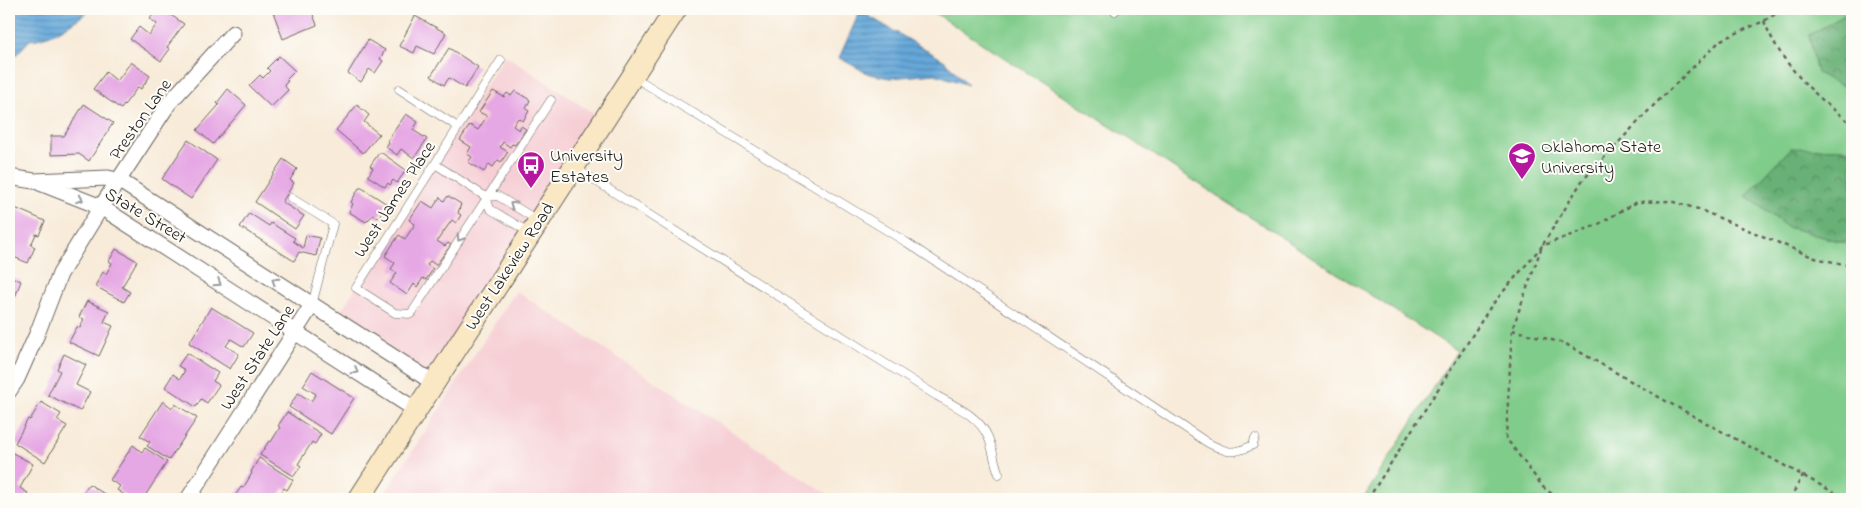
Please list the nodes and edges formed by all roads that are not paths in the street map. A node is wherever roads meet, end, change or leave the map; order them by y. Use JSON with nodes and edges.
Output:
{"nodes":[{"id":1,"x":676,"y":9,"type":"edge"},
{"id":2,"x":233,"y":33,"type":"dead end"},
{"id":3,"x":501,"y":60,"type":"dead end"},
{"id":4,"x":633,"y":76,"type":"junction"},
{"id":5,"x":399,"y":89,"type":"dead end"},
{"id":6,"x":551,"y":100,"type":"dead end"},
{"id":7,"x":458,"y":128,"type":"junction"},
{"id":8,"x":435,"y":164,"type":"junction"},
{"id":9,"x":573,"y":167,"type":"junction"},
{"id":10,"x":9,"y":177,"type":"edge"},
{"id":11,"x":34,"y":181,"type":"junction"},
{"id":12,"x":120,"y":181,"type":"junction"},
{"id":13,"x":486,"y":197,"type":"junction"},
{"id":14,"x":291,"y":198,"type":"dead end"},
{"id":15,"x":101,"y":207,"type":"junction"},
{"id":16,"x":534,"y":227,"type":"junction"},
{"id":17,"x":312,"y":305,"type":"junction"},
{"id":18,"x":295,"y":332,"type":"junction"},
{"id":19,"x":434,"y":383,"type":"junction"},
{"id":20,"x":9,"y":391,"type":"edge"},
{"id":21,"x":416,"y":410,"type":"junction"},
{"id":22,"x":1255,"y":438,"type":"dead end"},
{"id":23,"x":999,"y":474,"type":"dead end"},
{"id":24,"x":188,"y":499,"type":"edge"},
{"id":25,"x":359,"y":499,"type":"edge"}],
"edges":[{"from":1,"to":4,"type":"main road","name":"West Lakeview Road"},
{"from":2,"to":12,"type":"street","name":"Preston Lane"},
{"from":3,"to":7,"type":"lane","name":"West James Place"},
{"from":4,"to":9,"type":"main road","name":"West Lakeview Road"},
{"from":4,"to":22,"type":"lane"},
{"from":5,"to":7,"type":"lane"},
{"from":6,"to":13,"type":"lane"},
{"from":7,"to":8,"type":"lane","name":"West James Place"},
{"from":8,"to":13,"type":"lane"},
{"from":13,"to":8,"type":"lane","name":"West James Place","one_way":true},
{"from":9,"to":16,"type":"main road","name":"West Lakeview Road"},
{"from":9,"to":23,"type":"lane"},
{"from":10,"to":11,"type":"street"},
{"from":11,"to":12,"type":"street","name":"State Street"},
{"from":11,"to":15,"type":"street","name":"State Street","one_way":true},
{"from":12,"to":15,"type":"street","name":"Preston Lane"},
{"from":17,"to":12,"type":"street","name":"State Street","one_way":true},
{"from":16,"to":13,"type":"lane","one_way":true},
{"from":13,"to":16,"type":"lane"},
{"from":14,"to":17,"type":"lane","name":"West State Lane"},
{"from":15,"to":18,"type":"street","name":"State Street","one_way":true},
{"from":15,"to":20,"type":"street","name":"Preston Lane"},
{"from":16,"to":19,"type":"main road","name":"West Lakeview Road"},
{"from":17,"to":18,"type":"street","name":"West State Lane"},
{"from":17,"to":19,"type":"street","name":"State Street"},
{"from":18,"to":21,"type":"street","name":"State Street","one_way":true},
{"from":18,"to":24,"type":"street","name":"West State Lane"},
{"from":19,"to":21,"type":"main road","name":"West Lakeview Road"},
{"from":21,"to":25,"type":"main road","name":"West Lakeview Road"}]}
